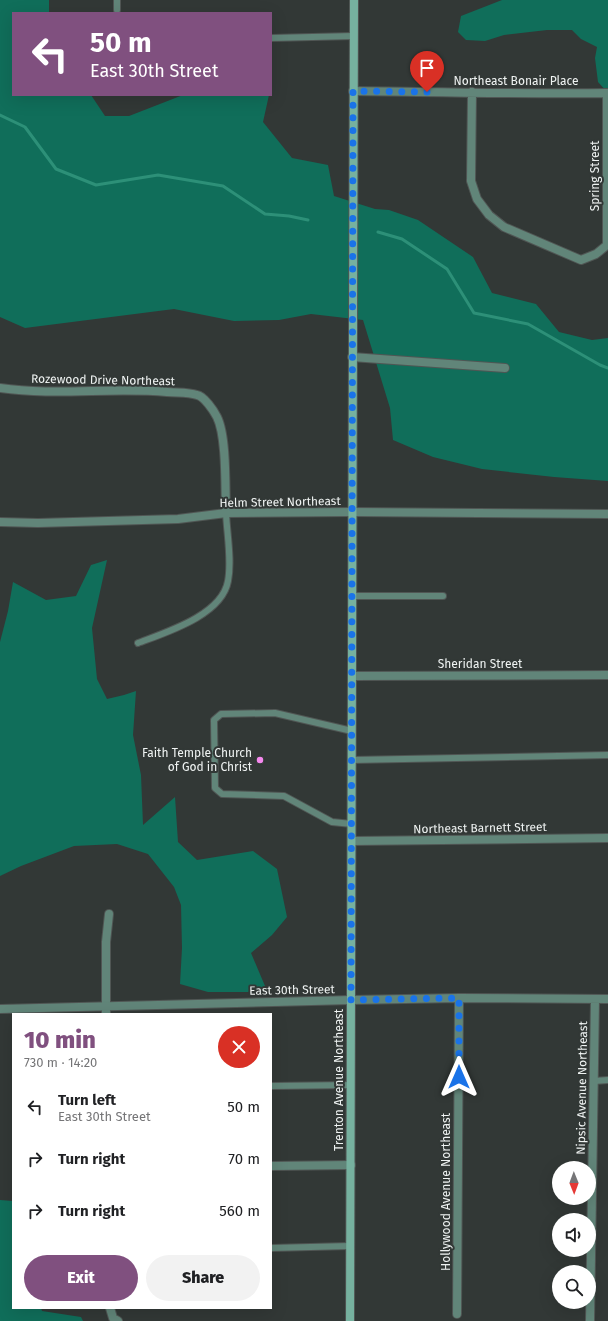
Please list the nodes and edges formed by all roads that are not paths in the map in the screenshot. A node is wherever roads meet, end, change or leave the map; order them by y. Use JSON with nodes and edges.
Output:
{"nodes":[{"id":1,"x":117,"y":0,"type":"edge"},
{"id":2,"x":354,"y":0,"type":"edge"},
{"id":3,"x":117,"y":10,"type":"dead end"},
{"id":4,"x":354,"y":36,"type":"junction"},
{"id":5,"x":272,"y":38,"type":"edge"},
{"id":6,"x":353,"y":91,"type":"junction"},
{"id":7,"x":472,"y":92,"type":"junction"},
{"id":8,"x":607,"y":92,"type":"edge"},
{"id":9,"x":352,"y":357,"type":"junction"},
{"id":10,"x":505,"y":368,"type":"dead end"},
{"id":11,"x":0,"y":388,"type":"edge"},
{"id":12,"x":352,"y":512,"type":"junction"},
{"id":13,"x":226,"y":513,"type":"junction"},
{"id":14,"x":608,"y":514,"type":"edge"},
{"id":15,"x":0,"y":522,"type":"edge"},
{"id":16,"x":352,"y":596,"type":"junction"},
{"id":17,"x":443,"y":596,"type":"dead end"},
{"id":18,"x":138,"y":644,"type":"dead end"},
{"id":19,"x":608,"y":675,"type":"edge"},
{"id":20,"x":352,"y":676,"type":"junction"},
{"id":21,"x":352,"y":731,"type":"junction"},
{"id":22,"x":608,"y":755,"type":"edge"},
{"id":23,"x":352,"y":760,"type":"junction"},
{"id":24,"x":352,"y":824,"type":"junction"},
{"id":25,"x":608,"y":838,"type":"edge"},
{"id":26,"x":352,"y":841,"type":"junction"},
{"id":27,"x":109,"y":914,"type":"dead end"},
{"id":28,"x":459,"y":998,"type":"junction"},
{"id":29,"x":595,"y":999,"type":"junction"},
{"id":30,"x":608,"y":999,"type":"edge"},
{"id":31,"x":351,"y":1000,"type":"junction"},
{"id":32,"x":0,"y":1009,"type":"edge"},
{"id":33,"x":106,"y":1010,"type":"edge"},
{"id":34,"x":608,"y":1080,"type":"edge"},
{"id":35,"x":594,"y":1081,"type":"junction"},
{"id":36,"x":351,"y":1085,"type":"junction"},
{"id":37,"x":272,"y":1086,"type":"edge"},
{"id":38,"x":351,"y":1165,"type":"junction"},
{"id":39,"x":272,"y":1166,"type":"edge"},
{"id":40,"x":350,"y":1246,"type":"junction"},
{"id":41,"x":272,"y":1248,"type":"edge"},
{"id":42,"x":111,"y":1309,"type":"edge"},
{"id":43,"x":457,"y":1314,"type":"dead end"},
{"id":44,"x":116,"y":1319,"type":"edge"},
{"id":45,"x":350,"y":1321,"type":"edge"},
{"id":46,"x":590,"y":1321,"type":"edge"}],
"edges":[{"from":1,"to":3,"type":"lane"},
{"from":2,"to":4,"type":"main road","name":"Trenton Avenue Northeast"},
{"from":4,"to":5,"type":"lane"},
{"from":4,"to":6,"type":"main road","name":"Trenton Avenue Northeast"},
{"from":6,"to":7,"type":"street","name":"Northeast Bonair Place"},
{"from":6,"to":9,"type":"main road","name":"Trenton Avenue Northeast"},
{"from":7,"to":8,"type":"street","name":"Northeast Bonair Place"},
{"from":7,"to":8,"type":"street","name":"Spring Street"},
{"from":9,"to":10,"type":"street"},
{"from":9,"to":12,"type":"main road","name":"Trenton Avenue Northeast"},
{"from":11,"to":13,"type":"street","name":"Rozewood Drive Northeast"},
{"from":12,"to":13,"type":"street","name":"Helm Street Northeast"},
{"from":12,"to":14,"type":"street","name":"Helm Street Northeast"},
{"from":12,"to":16,"type":"main road","name":"Trenton Avenue Northeast"},
{"from":13,"to":15,"type":"street","name":"Helm Street Northeast"},
{"from":13,"to":18,"type":"lane"},
{"from":16,"to":17,"type":"lane"},
{"from":16,"to":20,"type":"main road","name":"Trenton Avenue Northeast"},
{"from":19,"to":20,"type":"street","name":"Sheridan Street"},
{"from":20,"to":21,"type":"main road","name":"Trenton Avenue Northeast"},
{"from":21,"to":23,"type":"main road","name":"Trenton Avenue Northeast"},
{"from":21,"to":24,"type":"lane"},
{"from":22,"to":23,"type":"lane"},
{"from":23,"to":24,"type":"main road","name":"Trenton Avenue Northeast"},
{"from":24,"to":26,"type":"main road","name":"Trenton Avenue Northeast"},
{"from":25,"to":26,"type":"street","name":"Northeast Barnett Street"},
{"from":26,"to":31,"type":"main road","name":"Trenton Avenue Northeast"},
{"from":27,"to":33,"type":"street"},
{"from":28,"to":29,"type":"street","name":"East 30th Street"},
{"from":28,"to":31,"type":"street","name":"East 30th Street"},
{"from":28,"to":43,"type":"street","name":"Hollywood Avenue Northeast"},
{"from":29,"to":30,"type":"street","name":"East 30th Street"},
{"from":29,"to":35,"type":"street","name":"Nipsic Avenue Northeast"},
{"from":31,"to":33,"type":"street","name":"East 30th Street"},
{"from":31,"to":36,"type":"main road","name":"Trenton Avenue Northeast"},
{"from":32,"to":33,"type":"street","name":"East 30th Street"},
{"from":34,"to":35,"type":"lane"},
{"from":35,"to":46,"type":"street","name":"Nipsic Avenue Northeast"},
{"from":36,"to":37,"type":"lane"},
{"from":36,"to":38,"type":"main road","name":"Trenton Avenue Northeast"},
{"from":38,"to":39,"type":"street"},
{"from":38,"to":40,"type":"main road","name":"Trenton Avenue Northeast"},
{"from":40,"to":41,"type":"lane"},
{"from":40,"to":45,"type":"main road","name":"Trenton Avenue Northeast"},
{"from":42,"to":44,"type":"street"}]}
